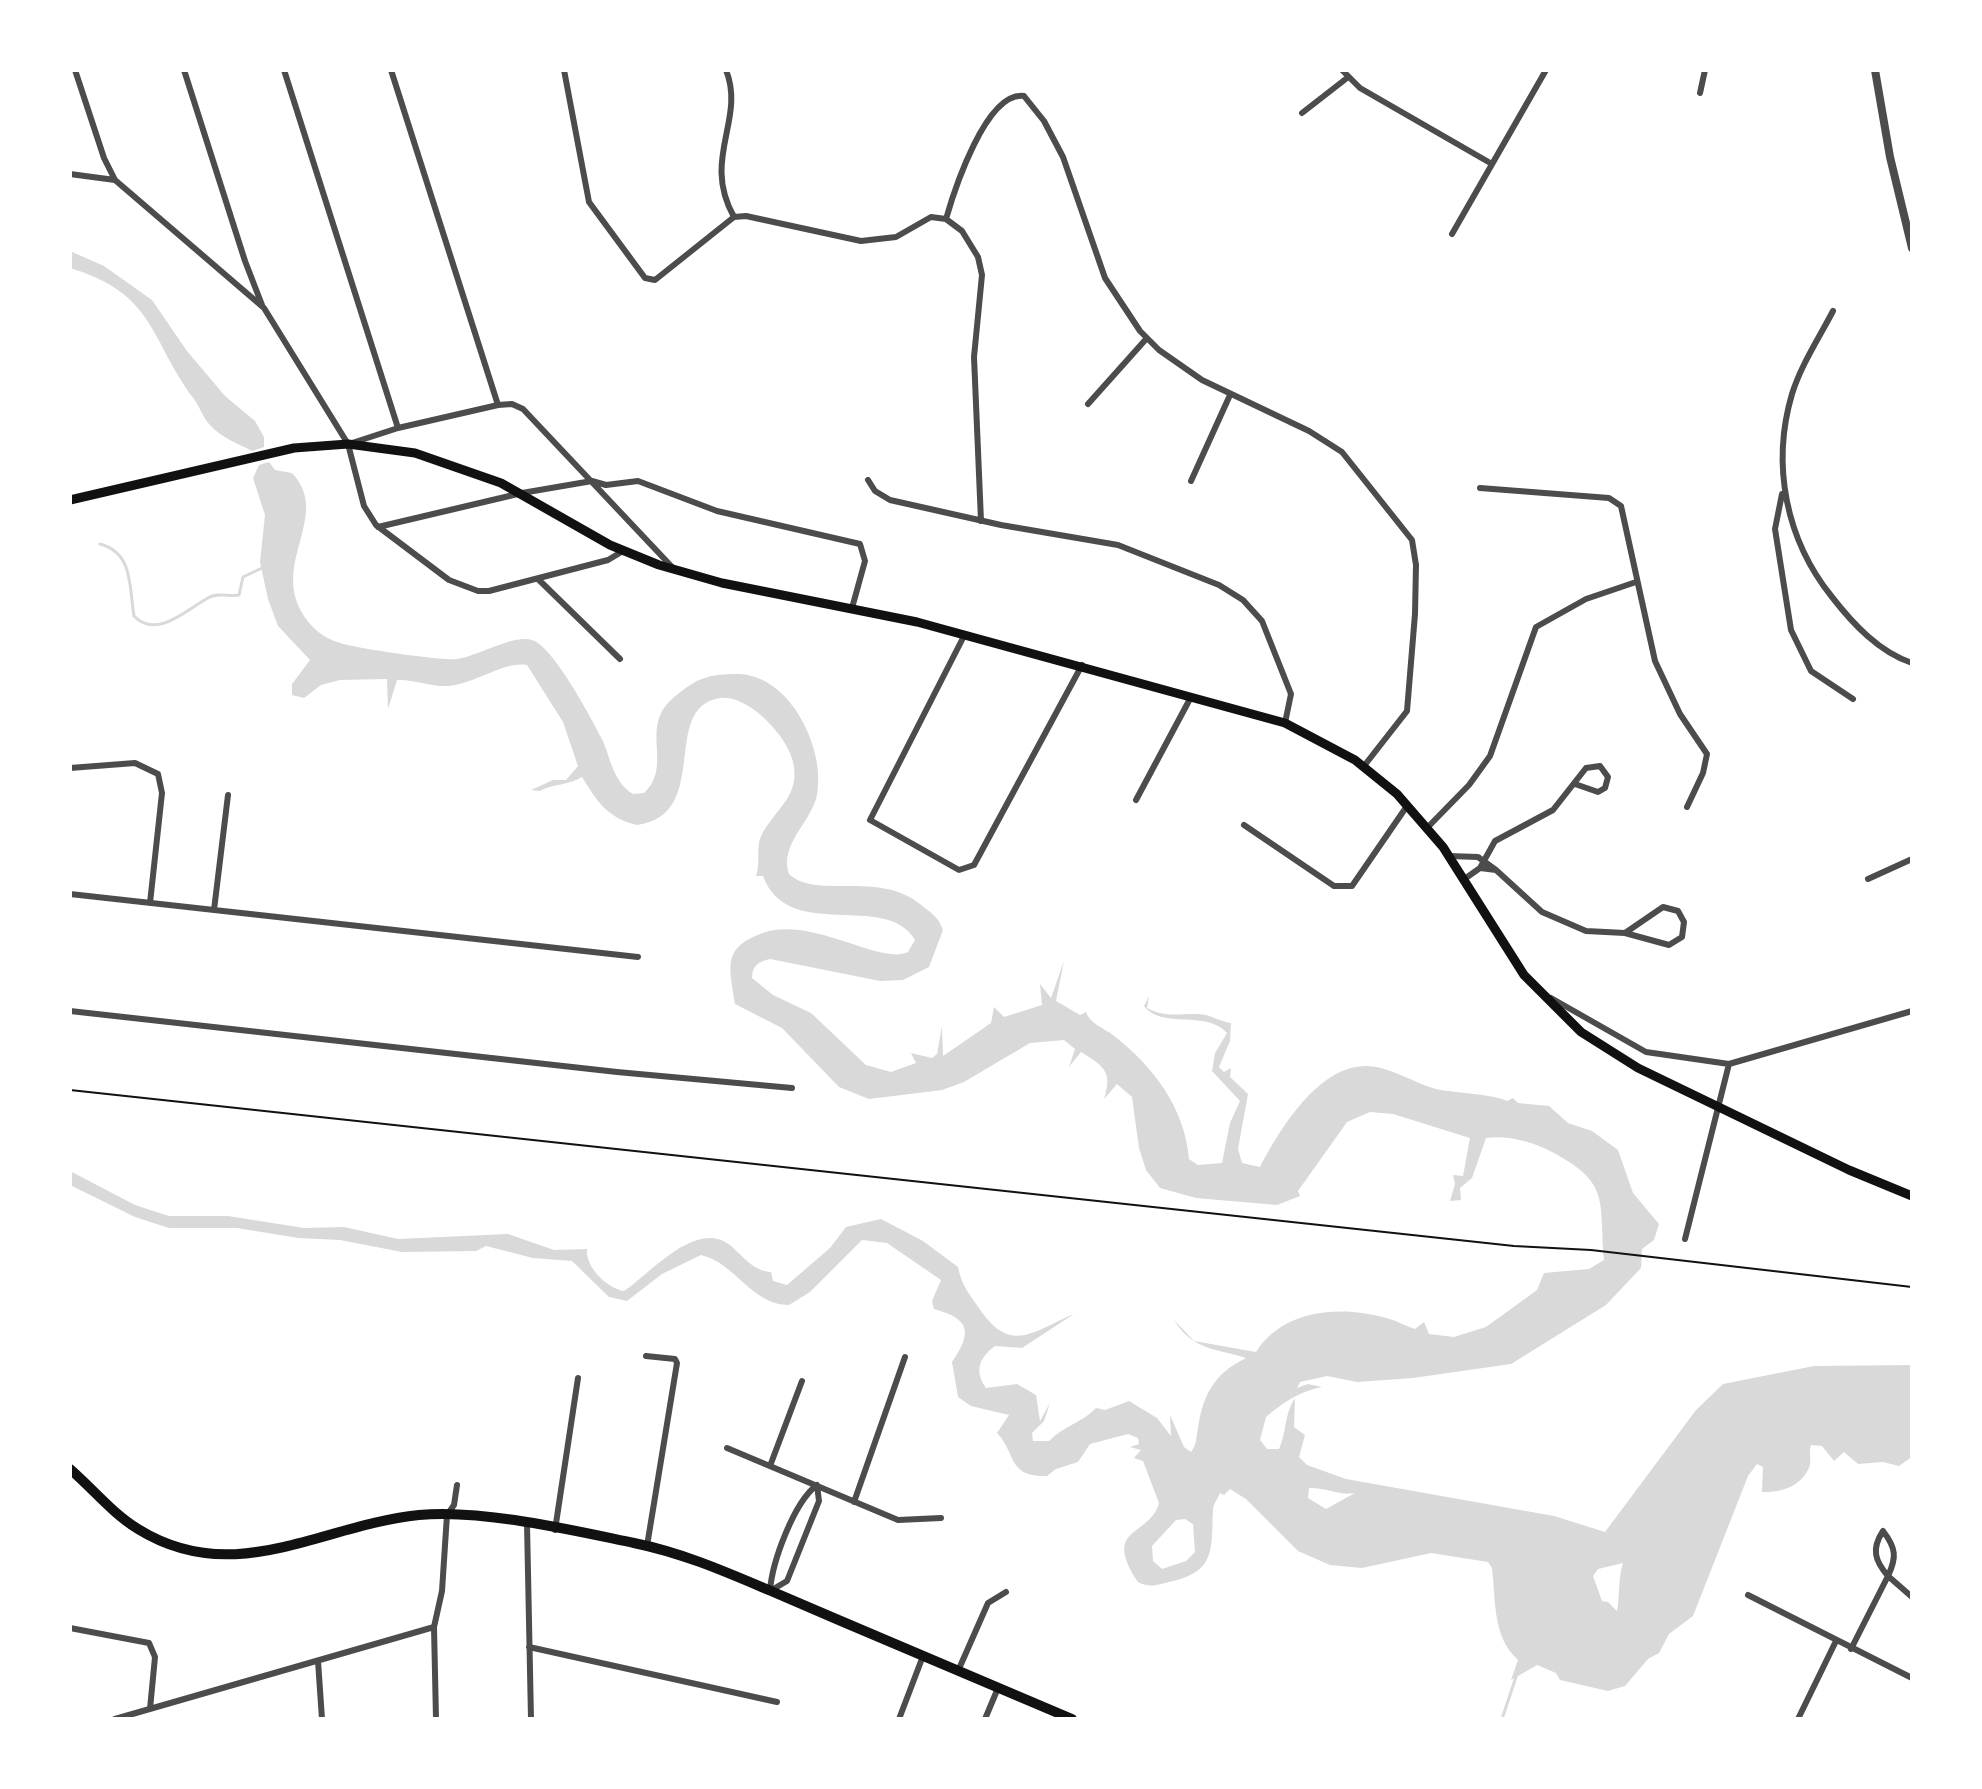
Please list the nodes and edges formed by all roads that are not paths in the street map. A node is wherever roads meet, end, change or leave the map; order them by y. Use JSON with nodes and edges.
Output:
{"nodes":[{"id":1,"x":75,"y":70,"type":"edge"},
{"id":2,"x":184,"y":70,"type":"edge"},
{"id":3,"x":284,"y":70,"type":"edge"},
{"id":4,"x":391,"y":70,"type":"edge"},
{"id":5,"x":564,"y":70,"type":"edge"},
{"id":6,"x":726,"y":70,"type":"edge"},
{"id":7,"x":1342,"y":70,"type":"edge"},
{"id":8,"x":1546,"y":70,"type":"edge"},
{"id":9,"x":1705,"y":70,"type":"edge"},
{"id":10,"x":1875,"y":70,"type":"edge"},
{"id":11,"x":1347,"y":78,"type":"junction"},
{"id":12,"x":1700,"y":93,"type":"dead end"},
{"id":13,"x":1302,"y":113,"type":"dead end"},
{"id":14,"x":1492,"y":164,"type":"junction"},
{"id":15,"x":70,"y":174,"type":"edge"},
{"id":16,"x":115,"y":180,"type":"junction"},
{"id":17,"x":734,"y":217,"type":"junction"},
{"id":18,"x":946,"y":219,"type":"junction"},
{"id":19,"x":1452,"y":234,"type":"dead end"},
{"id":20,"x":1912,"y":248,"type":"edge"},
{"id":21,"x":264,"y":308,"type":"junction"},
{"id":22,"x":1833,"y":311,"type":"dead end"},
{"id":23,"x":1147,"y":338,"type":"junction"},
{"id":24,"x":1230,"y":395,"type":"junction"},
{"id":25,"x":1088,"y":404,"type":"dead end"},
{"id":26,"x":498,"y":405,"type":"junction"},
{"id":27,"x":398,"y":428,"type":"junction"},
{"id":28,"x":348,"y":444,"type":"junction"},
{"id":29,"x":868,"y":480,"type":"dead end"},
{"id":30,"x":592,"y":481,"type":"junction"},
{"id":31,"x":1191,"y":481,"type":"dead end"},
{"id":32,"x":1784,"y":482,"type":"junction"},
{"id":33,"x":1480,"y":488,"type":"dead end"},
{"id":34,"x":522,"y":493,"type":"junction"},
{"id":35,"x":70,"y":500,"type":"edge"},
{"id":36,"x":981,"y":521,"type":"junction"},
{"id":37,"x":378,"y":527,"type":"junction"},
{"id":38,"x":623,"y":551,"type":"junction"},
{"id":39,"x":676,"y":570,"type":"junction"},
{"id":40,"x":538,"y":579,"type":"junction"},
{"id":41,"x":1636,"y":582,"type":"junction"},
{"id":42,"x":852,"y":608,"type":"junction"},
{"id":43,"x":965,"y":634,"type":"junction"},
{"id":44,"x":620,"y":659,"type":"dead end"},
{"id":45,"x":1912,"y":663,"type":"edge"},
{"id":46,"x":1082,"y":665,"type":"junction"},
{"id":47,"x":1192,"y":695,"type":"junction"},
{"id":48,"x":1853,"y":699,"type":"dead end"},
{"id":49,"x":1285,"y":723,"type":"junction"},
{"id":50,"x":1364,"y":766,"type":"junction"},
{"id":51,"x":70,"y":768,"type":"edge"},
{"id":52,"x":1575,"y":784,"type":"junction"},
{"id":53,"x":228,"y":795,"type":"dead end"},
{"id":54,"x":1136,"y":800,"type":"dead end"},
{"id":55,"x":1407,"y":806,"type":"junction"},
{"id":56,"x":1687,"y":807,"type":"dead end"},
{"id":57,"x":1244,"y":825,"type":"dead end"},
{"id":58,"x":1427,"y":828,"type":"junction"},
{"id":59,"x":1448,"y":856,"type":"junction"},
{"id":60,"x":1485,"y":859,"type":"junction"},
{"id":61,"x":1912,"y":859,"type":"edge"},
{"id":62,"x":1480,"y":868,"type":"junction"},
{"id":63,"x":1496,"y":870,"type":"junction"},
{"id":64,"x":1868,"y":879,"type":"dead end"},
{"id":65,"x":1463,"y":880,"type":"junction"},
{"id":66,"x":70,"y":894,"type":"edge"},
{"id":67,"x":150,"y":903,"type":"junction"},
{"id":68,"x":214,"y":910,"type":"junction"},
{"id":69,"x":1625,"y":933,"type":"junction"},
{"id":70,"x":638,"y":957,"type":"dead end"},
{"id":71,"x":1537,"y":991,"type":"junction"},
{"id":72,"x":70,"y":1011,"type":"edge"},
{"id":73,"x":1912,"y":1011,"type":"edge"},
{"id":74,"x":1729,"y":1064,"type":"junction"},
{"id":75,"x":792,"y":1088,"type":"dead end"},
{"id":76,"x":1718,"y":1107,"type":"junction"},
{"id":77,"x":1912,"y":1196,"type":"edge"},
{"id":78,"x":1685,"y":1239,"type":"dead end"},
{"id":79,"x":646,"y":1356,"type":"dead end"},
{"id":80,"x":905,"y":1357,"type":"dead end"},
{"id":81,"x":578,"y":1378,"type":"dead end"},
{"id":82,"x":802,"y":1381,"type":"dead end"},
{"id":83,"x":727,"y":1448,"type":"dead end"},
{"id":84,"x":770,"y":1466,"type":"junction"},
{"id":85,"x":70,"y":1469,"type":"edge"},
{"id":86,"x":457,"y":1485,"type":"dead end"},
{"id":87,"x":817,"y":1485,"type":"junction"},
{"id":88,"x":854,"y":1502,"type":"junction"},
{"id":89,"x":447,"y":1515,"type":"junction"},
{"id":90,"x":941,"y":1518,"type":"dead end"},
{"id":91,"x":527,"y":1524,"type":"junction"},
{"id":92,"x":555,"y":1530,"type":"junction"},
{"id":93,"x":647,"y":1546,"type":"junction"},
{"id":94,"x":1888,"y":1576,"type":"junction"},
{"id":95,"x":770,"y":1591,"type":"junction"},
{"id":96,"x":1006,"y":1592,"type":"dead end"},
{"id":97,"x":1748,"y":1595,"type":"dead end"},
{"id":98,"x":1912,"y":1597,"type":"edge"},
{"id":99,"x":434,"y":1627,"type":"junction"},
{"id":100,"x":70,"y":1628,"type":"edge"},
{"id":101,"x":1836,"y":1641,"type":"junction"},
{"id":102,"x":529,"y":1647,"type":"junction"},
{"id":103,"x":1851,"y":1649,"type":"junction"},
{"id":104,"x":923,"y":1656,"type":"junction"},
{"id":105,"x":318,"y":1661,"type":"junction"},
{"id":106,"x":958,"y":1671,"type":"junction"},
{"id":107,"x":1912,"y":1678,"type":"edge"},
{"id":108,"x":998,"y":1688,"type":"junction"},
{"id":109,"x":777,"y":1702,"type":"dead end"},
{"id":110,"x":150,"y":1709,"type":"junction"},
{"id":111,"x":115,"y":1719,"type":"edge"},
{"id":112,"x":322,"y":1719,"type":"edge"},
{"id":113,"x":436,"y":1719,"type":"edge"},
{"id":114,"x":531,"y":1719,"type":"edge"},
{"id":115,"x":899,"y":1719,"type":"edge"},
{"id":116,"x":985,"y":1719,"type":"edge"},
{"id":117,"x":1072,"y":1719,"type":"edge"},
{"id":118,"x":1798,"y":1719,"type":"edge"}],
"edges":[{"from":1,"to":16,"type":"street"},
{"from":2,"to":21,"type":"street"},
{"from":3,"to":27,"type":"street"},
{"from":4,"to":26,"type":"street"},
{"from":5,"to":17,"type":"street"},
{"from":6,"to":17,"type":"street"},
{"from":7,"to":11,"type":"street"},
{"from":8,"to":14,"type":"street"},
{"from":9,"to":12,"type":"street"},
{"from":10,"to":20,"type":"street"},
{"from":11,"to":13,"type":"street"},
{"from":11,"to":14,"type":"street"},
{"from":14,"to":19,"type":"street"},
{"from":15,"to":16,"type":"street"},
{"from":16,"to":21,"type":"street"},
{"from":17,"to":18,"type":"street"},
{"from":18,"to":23,"type":"street"},
{"from":18,"to":36,"type":"street"},
{"from":21,"to":28,"type":"street"},
{"from":22,"to":32,"type":"street"},
{"from":23,"to":24,"type":"street"},
{"from":23,"to":25,"type":"street"},
{"from":24,"to":31,"type":"street"},
{"from":24,"to":50,"type":"street"},
{"from":26,"to":27,"type":"street"},
{"from":26,"to":30,"type":"street"},
{"from":27,"to":28,"type":"street"},
{"from":28,"to":34,"type":"main road"},
{"from":28,"to":35,"type":"main road"},
{"from":28,"to":37,"type":"street"},
{"from":29,"to":36,"type":"street"},
{"from":30,"to":34,"type":"street"},
{"from":30,"to":39,"type":"street"},
{"from":30,"to":42,"type":"street"},
{"from":32,"to":45,"type":"street"},
{"from":32,"to":48,"type":"street"},
{"from":33,"to":41,"type":"street"},
{"from":34,"to":37,"type":"street"},
{"from":34,"to":38,"type":"main road"},
{"from":36,"to":49,"type":"street"},
{"from":37,"to":40,"type":"street"},
{"from":38,"to":39,"type":"main road"},
{"from":38,"to":40,"type":"street"},
{"from":39,"to":42,"type":"main road"},
{"from":40,"to":44,"type":"street"},
{"from":41,"to":56,"type":"street"},
{"from":41,"to":58,"type":"street"},
{"from":42,"to":43,"type":"main road"},
{"from":43,"to":46,"type":"main road"},
{"from":43,"to":46,"type":"street"},
{"from":46,"to":47,"type":"main road"},
{"from":47,"to":49,"type":"main road"},
{"from":47,"to":54,"type":"street"},
{"from":49,"to":50,"type":"main road"},
{"from":50,"to":55,"type":"main road"},
{"from":51,"to":67,"type":"street"},
{"from":52,"to":52,"type":"street"},
{"from":52,"to":60,"type":"street"},
{"from":53,"to":68,"type":"street"},
{"from":55,"to":57,"type":"street"},
{"from":55,"to":58,"type":"main road"},
{"from":58,"to":59,"type":"main road"},
{"from":59,"to":60,"type":"street"},
{"from":59,"to":65,"type":"main road"},
{"from":60,"to":62,"type":"street"},
{"from":60,"to":63,"type":"street"},
{"from":61,"to":64,"type":"street"},
{"from":62,"to":63,"type":"street"},
{"from":62,"to":65,"type":"street"},
{"from":63,"to":69,"type":"street"},
{"from":65,"to":71,"type":"main road"},
{"from":66,"to":67,"type":"street"},
{"from":67,"to":68,"type":"street"},
{"from":68,"to":70,"type":"street"},
{"from":69,"to":69,"type":"street"},
{"from":71,"to":74,"type":"street"},
{"from":71,"to":76,"type":"main road"},
{"from":72,"to":75,"type":"street"},
{"from":73,"to":74,"type":"street"},
{"from":74,"to":76,"type":"street"},
{"from":76,"to":77,"type":"main road"},
{"from":76,"to":78,"type":"street"},
{"from":79,"to":93,"type":"street"},
{"from":80,"to":88,"type":"street"},
{"from":81,"to":92,"type":"street"},
{"from":82,"to":84,"type":"street"},
{"from":83,"to":84,"type":"street"},
{"from":84,"to":87,"type":"street"},
{"from":85,"to":89,"type":"main road"},
{"from":86,"to":89,"type":"street"},
{"from":87,"to":88,"type":"street"},
{"from":87,"to":95,"type":"street"},
{"from":87,"to":95,"type":"street"},
{"from":88,"to":90,"type":"street"},
{"from":89,"to":91,"type":"main road"},
{"from":89,"to":99,"type":"street"},
{"from":91,"to":92,"type":"main road"},
{"from":91,"to":102,"type":"street"},
{"from":92,"to":93,"type":"main road"},
{"from":93,"to":95,"type":"main road"},
{"from":94,"to":94,"type":"street"},
{"from":94,"to":98,"type":"street"},
{"from":94,"to":103,"type":"street"},
{"from":95,"to":104,"type":"main road"},
{"from":96,"to":106,"type":"street"},
{"from":97,"to":101,"type":"street"},
{"from":99,"to":105,"type":"street"},
{"from":99,"to":113,"type":"street"},
{"from":100,"to":110,"type":"street"},
{"from":101,"to":103,"type":"street"},
{"from":101,"to":118,"type":"street"},
{"from":102,"to":109,"type":"street"},
{"from":102,"to":114,"type":"street"},
{"from":103,"to":107,"type":"street"},
{"from":104,"to":106,"type":"main road"},
{"from":104,"to":115,"type":"street"},
{"from":105,"to":110,"type":"street"},
{"from":105,"to":112,"type":"street"},
{"from":106,"to":108,"type":"main road"},
{"from":108,"to":116,"type":"street"},
{"from":108,"to":117,"type":"main road"},
{"from":110,"to":111,"type":"street"}]}
